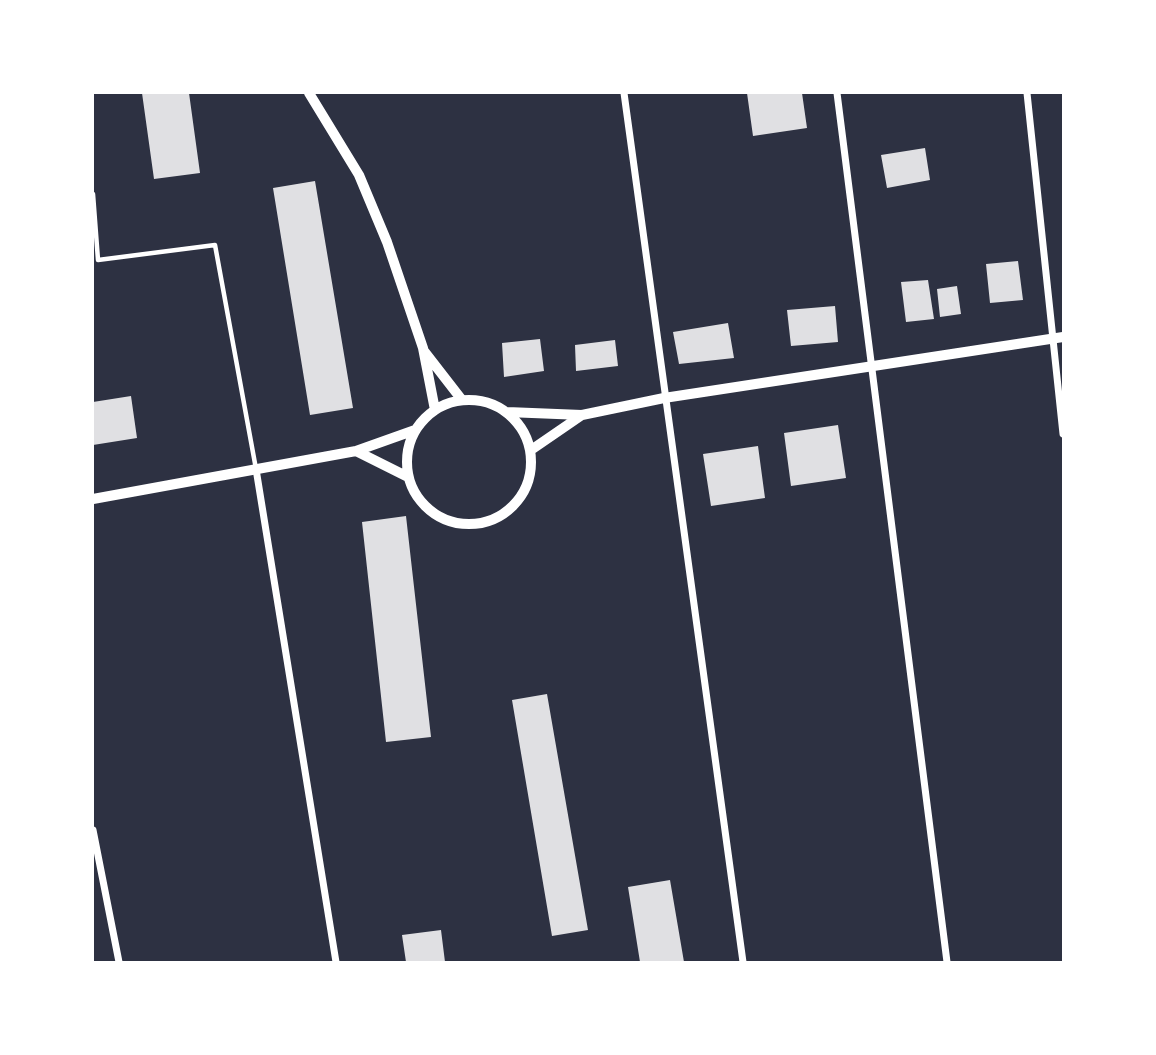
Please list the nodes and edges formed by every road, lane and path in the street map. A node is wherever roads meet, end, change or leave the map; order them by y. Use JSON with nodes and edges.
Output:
{"nodes":[{"id":1,"x":311,"y":93,"type":"edge"},
{"id":2,"x":624,"y":93,"type":"edge"},
{"id":3,"x":837,"y":93,"type":"edge"},
{"id":4,"x":1027,"y":93,"type":"edge"},
{"id":5,"x":93,"y":194,"type":"edge"},
{"id":6,"x":1058,"y":338,"type":"edge"},
{"id":7,"x":423,"y":348,"type":"junction"},
{"id":8,"x":872,"y":366,"type":"junction"},
{"id":9,"x":664,"y":398,"type":"junction"},
{"id":10,"x":462,"y":400,"type":"junction"},
{"id":11,"x":435,"y":410,"type":"junction"},
{"id":12,"x":507,"y":412,"type":"junction"},
{"id":13,"x":582,"y":415,"type":"junction"},
{"id":14,"x":415,"y":430,"type":"junction"},
{"id":15,"x":1063,"y":434,"type":"edge"},
{"id":16,"x":531,"y":450,"type":"junction"},
{"id":17,"x":356,"y":451,"type":"junction"},
{"id":18,"x":256,"y":470,"type":"junction"},
{"id":19,"x":408,"y":477,"type":"junction"},
{"id":20,"x":93,"y":499,"type":"edge"},
{"id":21,"x":93,"y":830,"type":"edge"},
{"id":22,"x":119,"y":962,"type":"edge"},
{"id":23,"x":336,"y":962,"type":"edge"},
{"id":24,"x":743,"y":962,"type":"edge"},
{"id":25,"x":947,"y":962,"type":"edge"}],
"edges":[{"from":1,"to":7,"type":"street"},
{"from":2,"to":9,"type":"street"},
{"from":3,"to":8,"type":"street"},
{"from":4,"to":6,"type":"street"},
{"from":5,"to":18,"type":"lane"},
{"from":6,"to":8,"type":"street"},
{"from":6,"to":15,"type":"street"},
{"from":7,"to":10,"type":"street"},
{"from":7,"to":11,"type":"street"},
{"from":8,"to":9,"type":"street"},
{"from":8,"to":25,"type":"street"},
{"from":9,"to":13,"type":"street"},
{"from":9,"to":24,"type":"street"},
{"from":10,"to":11,"type":"street"},
{"from":10,"to":12,"type":"street"},
{"from":11,"to":14,"type":"street"},
{"from":12,"to":13,"type":"street"},
{"from":12,"to":16,"type":"street"},
{"from":13,"to":16,"type":"street"},
{"from":14,"to":17,"type":"street"},
{"from":14,"to":19,"type":"street"},
{"from":16,"to":19,"type":"street"},
{"from":17,"to":18,"type":"street"},
{"from":17,"to":19,"type":"street"},
{"from":18,"to":20,"type":"street"},
{"from":18,"to":23,"type":"street"},
{"from":21,"to":22,"type":"street"}]}
